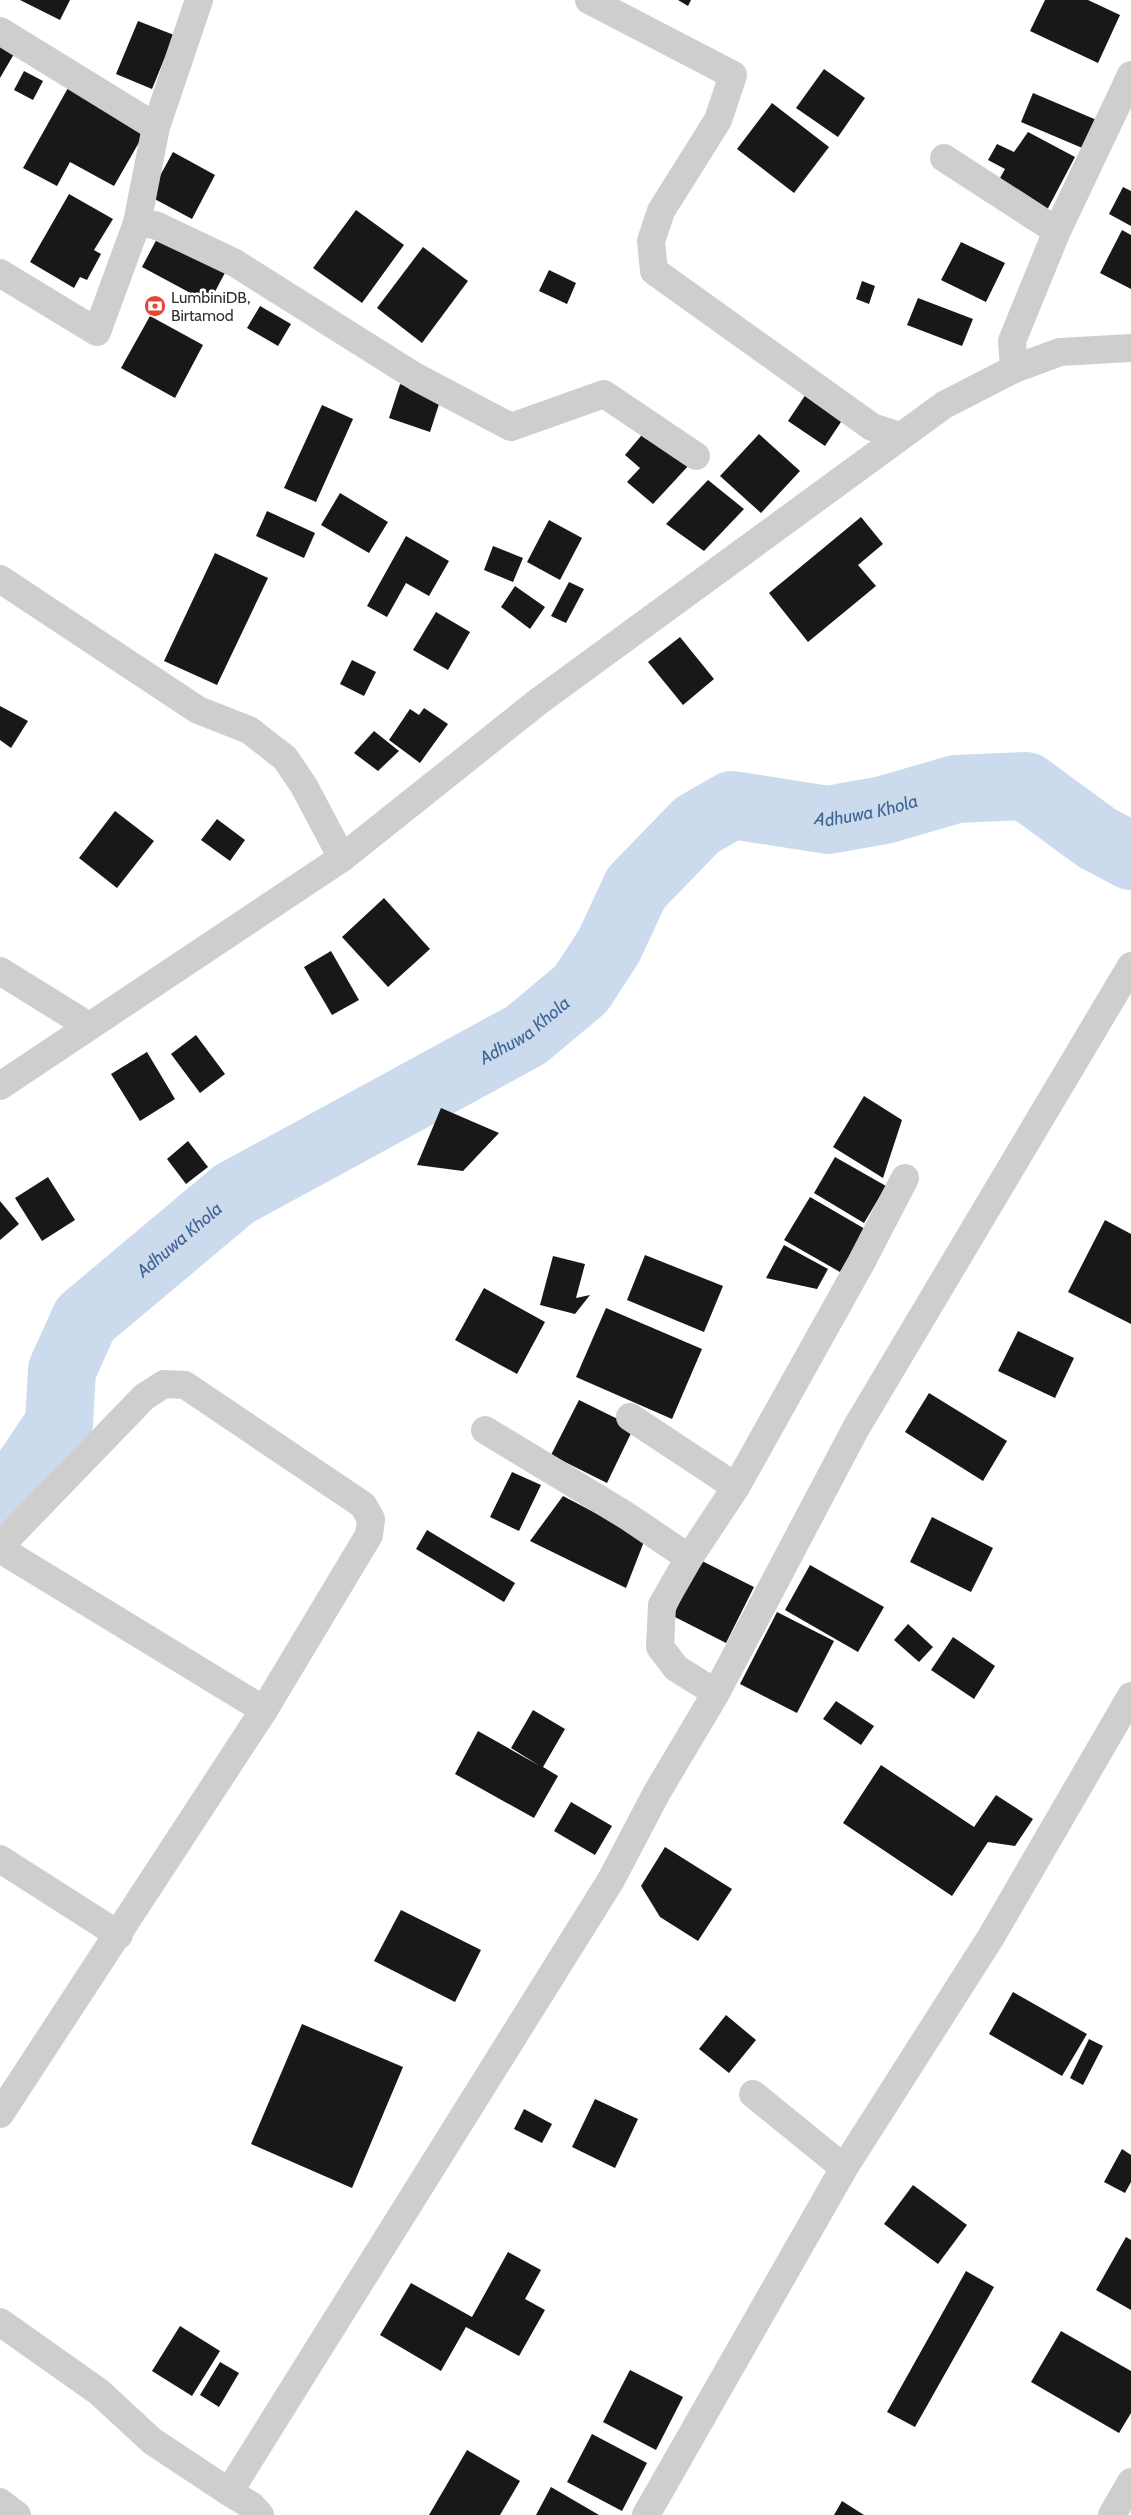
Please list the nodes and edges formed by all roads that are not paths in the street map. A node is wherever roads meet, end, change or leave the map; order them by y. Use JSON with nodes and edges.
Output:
{"nodes":[{"id":1,"x":199,"y":0,"type":"edge"},
{"id":2,"x":589,"y":0,"type":"edge"},
{"id":3,"x":0,"y":31,"type":"edge"},
{"id":4,"x":1131,"y":75,"type":"edge"},
{"id":5,"x":156,"y":127,"type":"junction"},
{"id":6,"x":944,"y":158,"type":"dead end"},
{"id":7,"x":137,"y":223,"type":"junction"},
{"id":8,"x":1057,"y":231,"type":"junction"},
{"id":9,"x":0,"y":273,"type":"edge"},
{"id":10,"x":1131,"y":348,"type":"edge"},
{"id":11,"x":1014,"y":369,"type":"junction"},
{"id":12,"x":900,"y":436,"type":"junction"},
{"id":13,"x":696,"y":456,"type":"dead end"},
{"id":14,"x":0,"y":579,"type":"edge"},
{"id":15,"x":342,"y":858,"type":"junction"},
{"id":16,"x":1131,"y":966,"type":"edge"},
{"id":17,"x":0,"y":971,"type":"edge"},
{"id":18,"x":87,"y":1027,"type":"junction"},
{"id":19,"x":0,"y":1086,"type":"edge"},
{"id":20,"x":905,"y":1178,"type":"dead end"},
{"id":21,"x":630,"y":1417,"type":"dead end"},
{"id":22,"x":485,"y":1430,"type":"dead end"},
{"id":23,"x":736,"y":1487,"type":"junction"},
{"id":24,"x":0,"y":1548,"type":"edge"},
{"id":25,"x":689,"y":1558,"type":"junction"},
{"id":26,"x":716,"y":1693,"type":"junction"},
{"id":27,"x":1131,"y":1696,"type":"edge"},
{"id":28,"x":264,"y":1710,"type":"junction"},
{"id":29,"x":0,"y":1858,"type":"edge"},
{"id":30,"x":119,"y":1935,"type":"junction"},
{"id":31,"x":753,"y":2094,"type":"dead end"},
{"id":32,"x":0,"y":2114,"type":"edge"},
{"id":33,"x":844,"y":2168,"type":"junction"},
{"id":34,"x":4,"y":2334,"type":"edge"},
{"id":35,"x":1131,"y":2482,"type":"edge"},
{"id":36,"x":228,"y":2492,"type":"junction"},
{"id":37,"x":260,"y":2515,"type":"edge"},
{"id":38,"x":646,"y":2515,"type":"edge"},
{"id":39,"x":1112,"y":2515,"type":"edge"}],
"edges":[{"from":1,"to":5,"type":"street"},
{"from":2,"to":12,"type":"street"},
{"from":3,"to":5,"type":"street"},
{"from":4,"to":8,"type":"street"},
{"from":5,"to":7,"type":"street"},
{"from":6,"to":8,"type":"street"},
{"from":7,"to":9,"type":"street"},
{"from":7,"to":13,"type":"street"},
{"from":8,"to":11,"type":"street"},
{"from":10,"to":11,"type":"street"},
{"from":11,"to":12,"type":"street"},
{"from":12,"to":15,"type":"street"},
{"from":14,"to":15,"type":"street"},
{"from":15,"to":18,"type":"street"},
{"from":16,"to":26,"type":"street"},
{"from":17,"to":18,"type":"street"},
{"from":18,"to":19,"type":"street"},
{"from":20,"to":23,"type":"street"},
{"from":21,"to":23,"type":"street"},
{"from":22,"to":25,"type":"street"},
{"from":23,"to":25,"type":"street"},
{"from":24,"to":28,"type":"street"},
{"from":24,"to":28,"type":"street"},
{"from":25,"to":26,"type":"street"},
{"from":26,"to":36,"type":"street"},
{"from":27,"to":33,"type":"street"},
{"from":28,"to":30,"type":"street"},
{"from":29,"to":30,"type":"street"},
{"from":30,"to":32,"type":"street"},
{"from":31,"to":33,"type":"street"},
{"from":33,"to":38,"type":"street"},
{"from":34,"to":36,"type":"street"},
{"from":35,"to":39,"type":"street"},
{"from":36,"to":37,"type":"street"}]}
